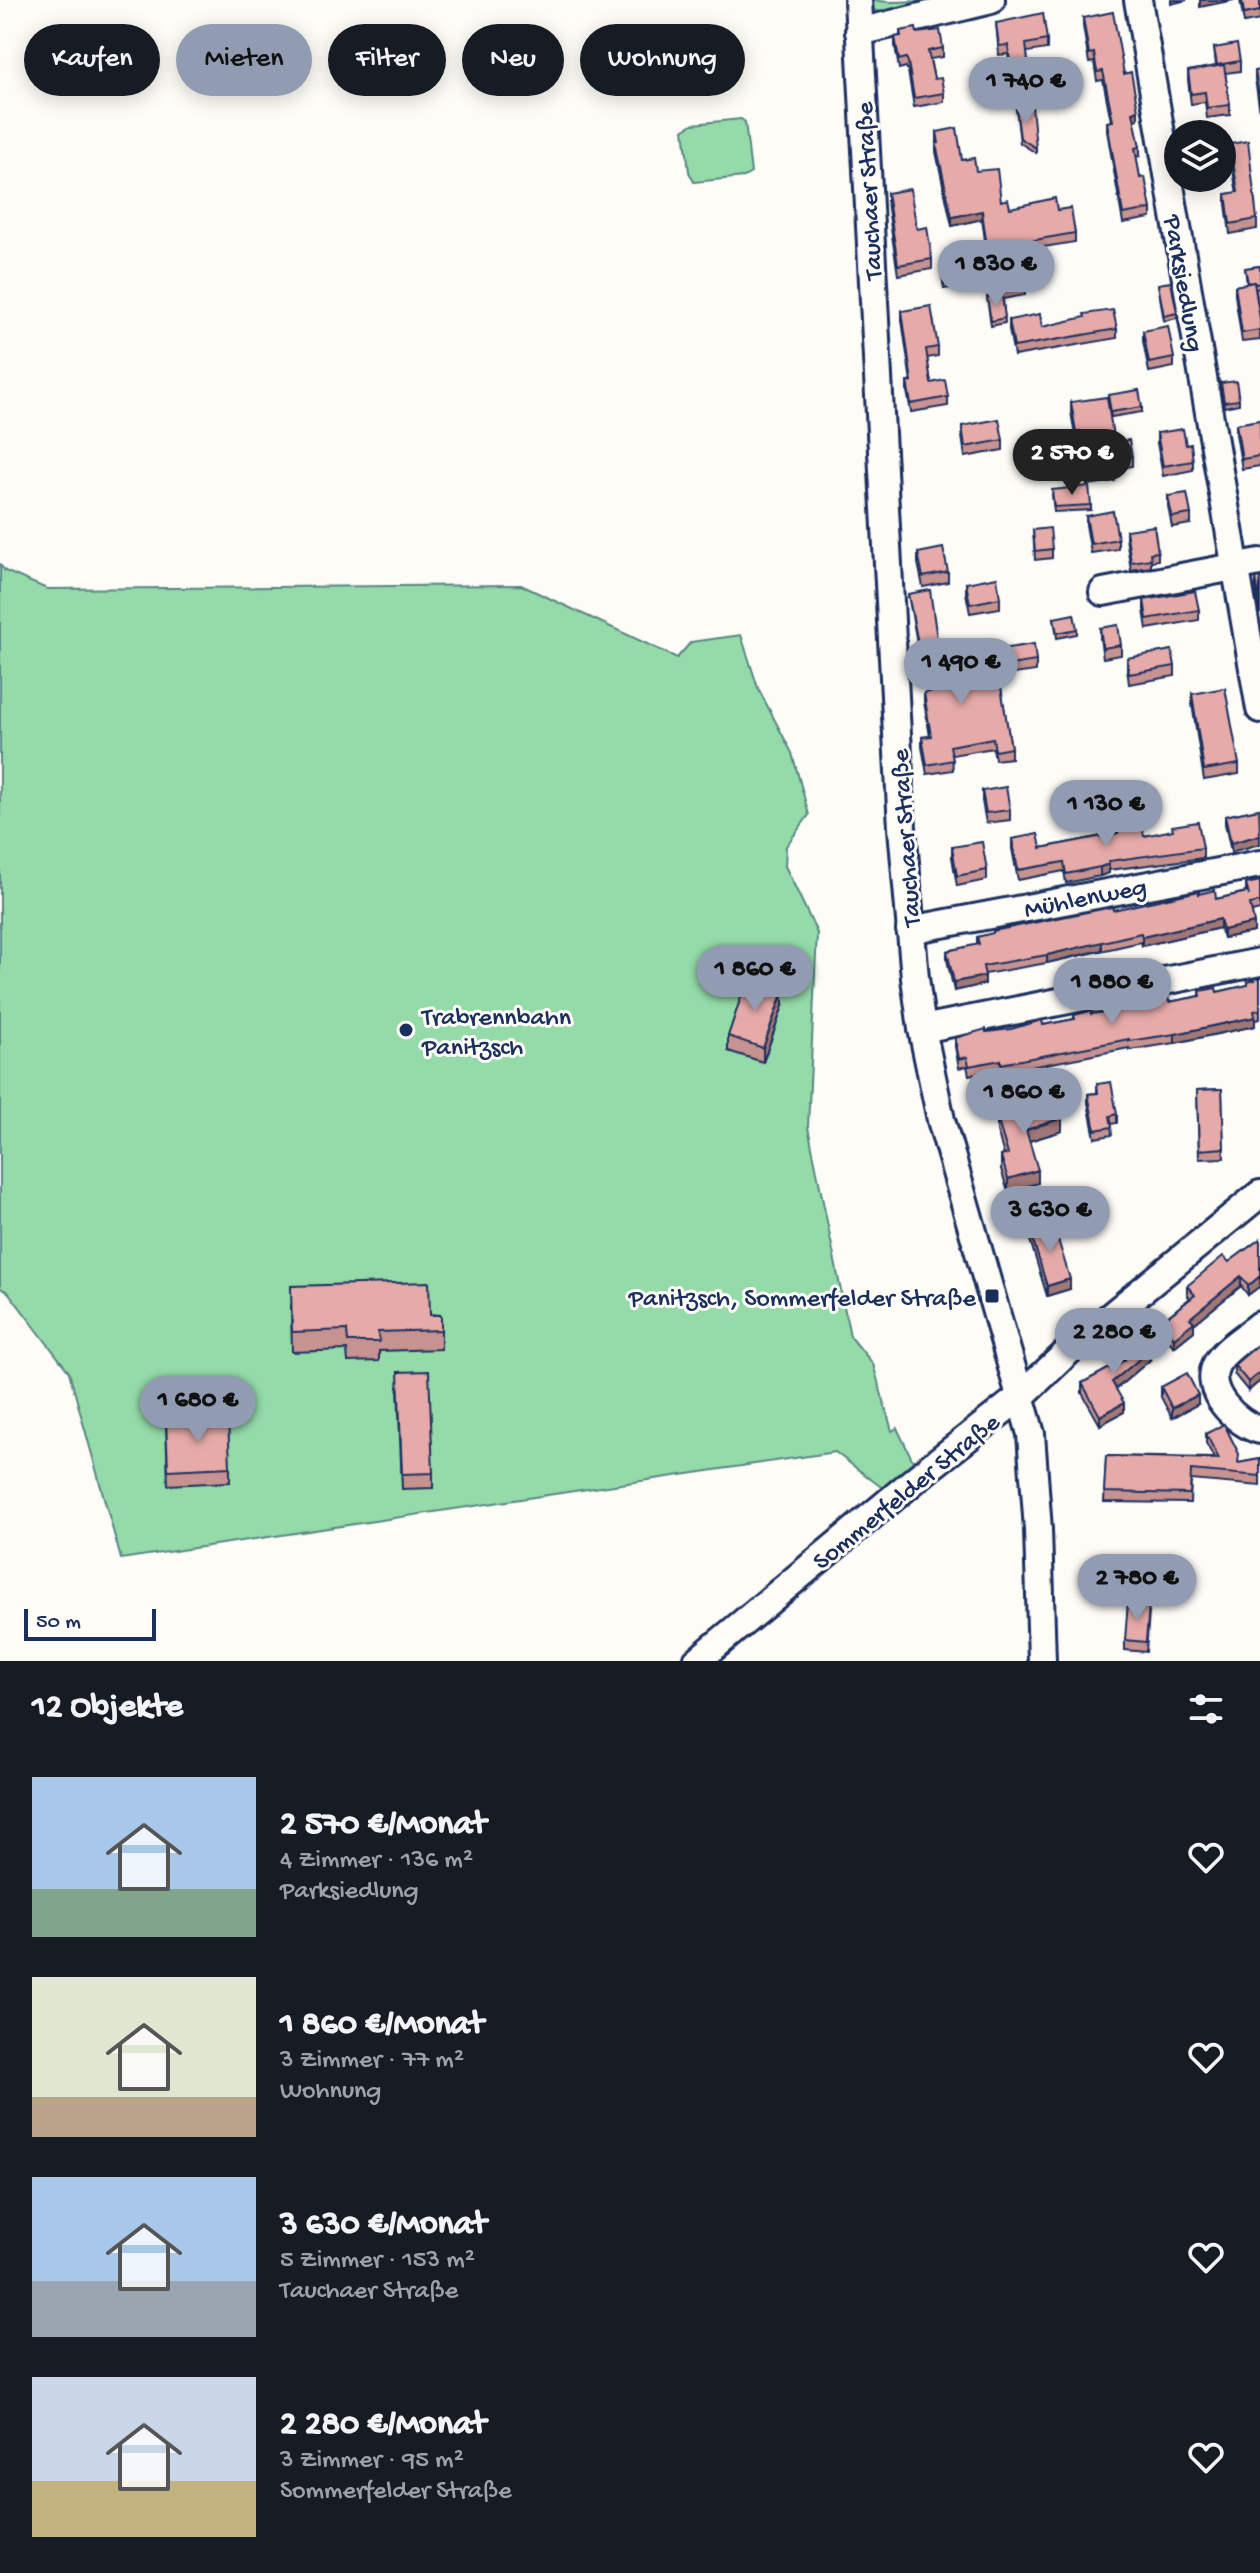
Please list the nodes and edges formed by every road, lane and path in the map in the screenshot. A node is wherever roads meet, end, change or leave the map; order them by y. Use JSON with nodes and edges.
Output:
{"nodes":[{"id":1,"x":858,"y":0,"type":"edge"},
{"id":2,"x":991,"y":0,"type":"edge"},
{"id":3,"x":1138,"y":0,"type":"edge"},
{"id":4,"x":859,"y":32,"type":"junction"},
{"id":5,"x":1248,"y":564,"type":"edge"},
{"id":6,"x":1103,"y":592,"type":"dead end"},
{"id":7,"x":1260,"y":709,"type":"edge"},
{"id":8,"x":1260,"y":864,"type":"edge"},
{"id":9,"x":910,"y":930,"type":"junction"},
{"id":10,"x":1260,"y":962,"type":"edge"},
{"id":11,"x":922,"y":1029,"type":"junction"},
{"id":12,"x":1260,"y":1194,"type":"edge"},
{"id":13,"x":1260,"y":1325,"type":"edge"},
{"id":14,"x":1021,"y":1396,"type":"junction"},
{"id":15,"x":1260,"y":1430,"type":"edge"},
{"id":16,"x":697,"y":1661,"type":"edge"},
{"id":17,"x":1042,"y":1661,"type":"edge"}],
"edges":[{"from":1,"to":4,"type":"street","name":"Tauchaer Straße"},
{"from":2,"to":4,"type":"street"},
{"from":3,"to":5,"type":"street","name":"Parksiedlung"},
{"from":4,"to":9,"type":"street","name":"Tauchaer Straße"},
{"from":5,"to":6,"type":"street"},
{"from":5,"to":7,"type":"street","name":"Parksiedlung"},
{"from":8,"to":9,"type":"street","name":"Mühlenweg"},
{"from":9,"to":11,"type":"street","name":"Tauchaer Straße"},
{"from":10,"to":11,"type":"street"},
{"from":11,"to":14,"type":"street","name":"Tauchaer Straße"},
{"from":12,"to":14,"type":"street","name":"Sommerfelder Straße"},
{"from":13,"to":15,"type":"street"},
{"from":14,"to":16,"type":"street","name":"Sommerfelder Straße"},
{"from":14,"to":17,"type":"street","name":"Tauchaer Straße"}]}
